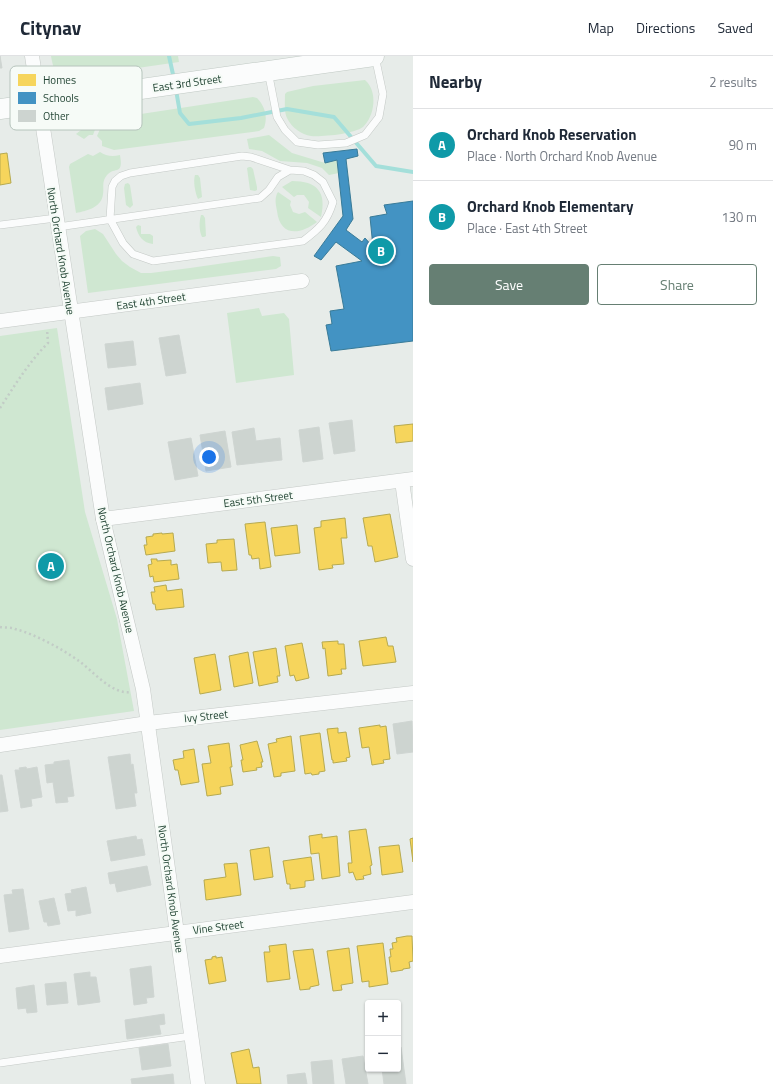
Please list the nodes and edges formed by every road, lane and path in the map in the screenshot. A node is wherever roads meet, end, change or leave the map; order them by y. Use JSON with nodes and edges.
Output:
{"nodes":[{"id":1,"x":32,"y":56,"type":"edge"},
{"id":2,"x":374,"y":56,"type":"edge"},
{"id":3,"x":323,"y":60,"type":"edge"},
{"id":4,"x":33,"y":66,"type":"edge"},
{"id":5,"x":268,"y":71,"type":"junction"},
{"id":6,"x":142,"y":89,"type":"edge"},
{"id":7,"x":10,"y":107,"type":"edge"},
{"id":8,"x":0,"y":109,"type":"edge"},
{"id":9,"x":43,"y":130,"type":"edge"},
{"id":10,"x":290,"y":170,"type":"junction"},
{"id":11,"x":110,"y":219,"type":"junction"},
{"id":12,"x":57,"y":222,"type":"junction"},
{"id":13,"x":0,"y":225,"type":"edge"},
{"id":14,"x":302,"y":281,"type":"dead end"},
{"id":15,"x":70,"y":312,"type":"junction"},
{"id":16,"x":0,"y":321,"type":"edge"},
{"id":17,"x":47,"y":329,"type":"dead end"},
{"id":18,"x":0,"y":408,"type":"edge"},
{"id":19,"x":408,"y":480,"type":"edge"},
{"id":20,"x":103,"y":519,"type":"junction"},
{"id":21,"x":413,"y":559,"type":"edge"},
{"id":22,"x":0,"y":627,"type":"edge"},
{"id":23,"x":143,"y":689,"type":"junction"},
{"id":24,"x":413,"y":693,"type":"edge"},
{"id":25,"x":148,"y":723,"type":"junction"},
{"id":26,"x":0,"y":745,"type":"edge"},
{"id":27,"x":413,"y":902,"type":"edge"},
{"id":28,"x":177,"y":933,"type":"junction"},
{"id":29,"x":0,"y":956,"type":"edge"},
{"id":30,"x":191,"y":1036,"type":"junction"},
{"id":31,"x":0,"y":1063,"type":"edge"},
{"id":32,"x":198,"y":1084,"type":"edge"}],
"edges":[{"from":1,"to":4,"type":"street","name":"North Orchard Knob Avenue"},
{"from":2,"to":3,"type":"main road","name":"East 3rd Street"},
{"from":2,"to":5,"type":"lane"},
{"from":3,"to":5,"type":"main road","name":"East 3rd Street"},
{"from":5,"to":6,"type":"main road","name":"East 3rd Street"},
{"from":7,"to":8,"type":"main road","name":"East 3rd Street"},
{"from":9,"to":12,"type":"street","name":"North Orchard Knob Avenue"},
{"from":10,"to":11,"type":"lane"},
{"from":10,"to":11,"type":"lane"},
{"from":10,"to":11,"type":"lane"},
{"from":11,"to":12,"type":"lane"},
{"from":12,"to":13,"type":"lane"},
{"from":12,"to":15,"type":"street","name":"North Orchard Knob Avenue"},
{"from":14,"to":15,"type":"street","name":"East 4th Street"},
{"from":15,"to":16,"type":"street","name":"East 4th Street"},
{"from":15,"to":20,"type":"street","name":"North Orchard Knob Avenue"},
{"from":17,"to":18,"type":"path"},
{"from":19,"to":20,"type":"street","name":"East 5th Street"},
{"from":19,"to":21,"type":"street"},
{"from":20,"to":23,"type":"street","name":"North Orchard Knob Avenue"},
{"from":22,"to":23,"type":"path"},
{"from":23,"to":25,"type":"street","name":"North Orchard Knob Avenue"},
{"from":24,"to":25,"type":"street","name":"Ivy Street"},
{"from":25,"to":26,"type":"street","name":"Ivy Street"},
{"from":25,"to":28,"type":"street","name":"North Orchard Knob Avenue"},
{"from":27,"to":28,"type":"street","name":"Vine Street"},
{"from":28,"to":29,"type":"street","name":"Vine Street"},
{"from":28,"to":30,"type":"street","name":"North Orchard Knob Avenue"},
{"from":30,"to":31,"type":"lane"},
{"from":30,"to":32,"type":"street","name":"North Orchard Knob Avenue"}]}
